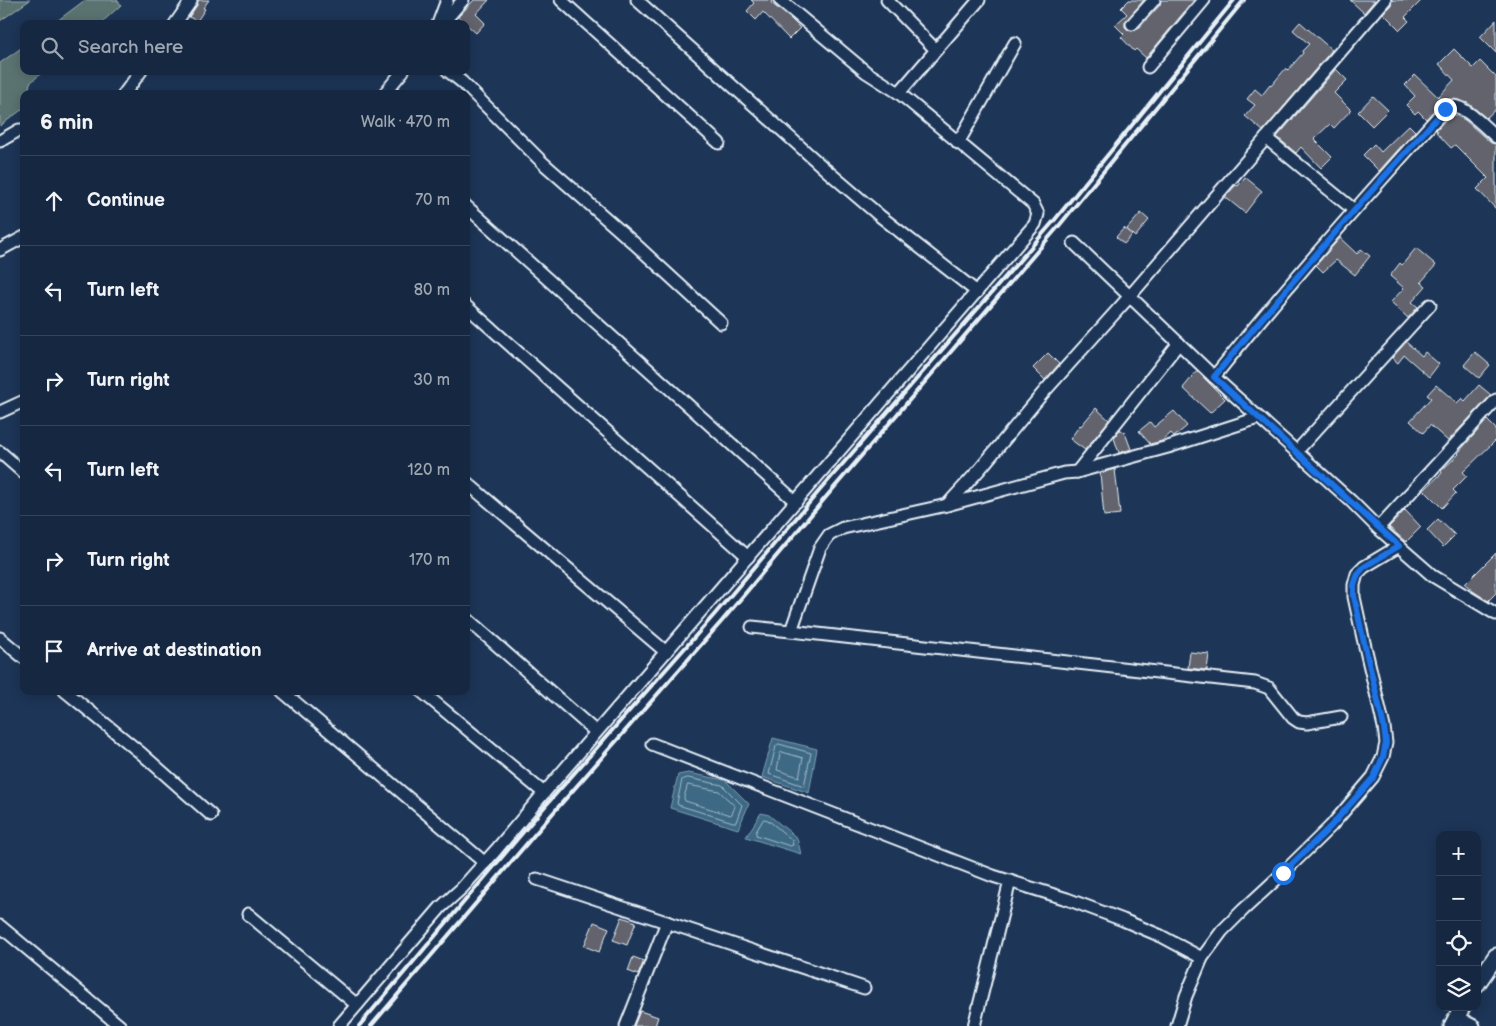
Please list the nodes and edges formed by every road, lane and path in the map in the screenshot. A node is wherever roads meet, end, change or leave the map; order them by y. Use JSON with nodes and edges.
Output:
{"nodes":[{"id":1,"x":447,"y":0,"type":"edge"},
{"id":2,"x":464,"y":0,"type":"edge"},
{"id":3,"x":561,"y":0,"type":"edge"},
{"id":4,"x":637,"y":0,"type":"edge"},
{"id":5,"x":780,"y":0,"type":"edge"},
{"id":6,"x":887,"y":0,"type":"edge"},
{"id":7,"x":979,"y":0,"type":"edge"},
{"id":8,"x":1154,"y":0,"type":"edge"},
{"id":9,"x":1204,"y":0,"type":"edge"},
{"id":10,"x":1385,"y":0,"type":"edge"},
{"id":11,"x":191,"y":1,"type":"edge"},
{"id":12,"x":178,"y":20,"type":"edge"},
{"id":13,"x":441,"y":20,"type":"edge"},
{"id":14,"x":444,"y":20,"type":"edge"},
{"id":15,"x":1132,"y":24,"type":"dead end"},
{"id":16,"x":1015,"y":43,"type":"dead end"},
{"id":17,"x":936,"y":50,"type":"junction"},
{"id":18,"x":1148,"y":67,"type":"dead end"},
{"id":19,"x":138,"y":75,"type":"edge"},
{"id":20,"x":400,"y":75,"type":"edge"},
{"id":21,"x":453,"y":75,"type":"edge"},
{"id":22,"x":127,"y":90,"type":"edge"},
{"id":23,"x":387,"y":90,"type":"edge"},
{"id":24,"x":470,"y":90,"type":"edge"},
{"id":25,"x":470,"y":90,"type":"edge"},
{"id":26,"x":899,"y":93,"type":"junction"},
{"id":27,"x":20,"y":130,"type":"edge"},
{"id":28,"x":1496,"y":137,"type":"edge"},
{"id":29,"x":1266,"y":138,"type":"junction"},
{"id":30,"x":0,"y":141,"type":"edge"},
{"id":31,"x":719,"y":143,"type":"dead end"},
{"id":32,"x":958,"y":143,"type":"junction"},
{"id":33,"x":470,"y":210,"type":"edge"},
{"id":34,"x":1354,"y":210,"type":"junction"},
{"id":35,"x":20,"y":239,"type":"edge"},
{"id":36,"x":1074,"y":243,"type":"dead end"},
{"id":37,"x":0,"y":250,"type":"edge"},
{"id":38,"x":977,"y":292,"type":"junction"},
{"id":39,"x":1130,"y":296,"type":"junction"},
{"id":40,"x":1430,"y":305,"type":"dead end"},
{"id":41,"x":470,"y":310,"type":"edge"},
{"id":42,"x":721,"y":323,"type":"dead end"},
{"id":43,"x":1179,"y":343,"type":"junction"},
{"id":44,"x":1214,"y":377,"type":"junction"},
{"id":45,"x":1496,"y":400,"type":"edge"},
{"id":46,"x":20,"y":403,"type":"edge"},
{"id":47,"x":0,"y":412,"type":"edge"},
{"id":48,"x":1258,"y":418,"type":"junction"},
{"id":49,"x":0,"y":452,"type":"edge"},
{"id":50,"x":1296,"y":452,"type":"junction"},
{"id":51,"x":20,"y":469,"type":"edge"},
{"id":52,"x":1077,"y":472,"type":"junction"},
{"id":53,"x":470,"y":485,"type":"edge"},
{"id":54,"x":796,"y":502,"type":"junction"},
{"id":55,"x":948,"y":505,"type":"junction"},
{"id":56,"x":1378,"y":528,"type":"junction"},
{"id":57,"x":1399,"y":546,"type":"junction"},
{"id":58,"x":748,"y":557,"type":"junction"},
{"id":59,"x":1496,"y":614,"type":"edge"},
{"id":60,"x":470,"y":622,"type":"edge"},
{"id":61,"x":752,"y":627,"type":"dead end"},
{"id":62,"x":791,"y":631,"type":"junction"},
{"id":63,"x":0,"y":638,"type":"edge"},
{"id":64,"x":666,"y":652,"type":"junction"},
{"id":65,"x":20,"y":655,"type":"edge"},
{"id":66,"x":70,"y":695,"type":"edge"},
{"id":67,"x":287,"y":695,"type":"edge"},
{"id":68,"x":426,"y":695,"type":"edge"},
{"id":69,"x":1341,"y":716,"type":"dead end"},
{"id":70,"x":596,"y":732,"type":"junction"},
{"id":71,"x":652,"y":744,"type":"dead end"},
{"id":72,"x":544,"y":793,"type":"junction"},
{"id":73,"x":211,"y":815,"type":"dead end"},
{"id":74,"x":485,"y":863,"type":"junction"},
{"id":75,"x":537,"y":879,"type":"dead end"},
{"id":76,"x":1010,"y":881,"type":"junction"},
{"id":77,"x":248,"y":914,"type":"dead end"},
{"id":78,"x":667,"y":922,"type":"junction"},
{"id":79,"x":0,"y":926,"type":"edge"},
{"id":80,"x":1496,"y":956,"type":"edge"},
{"id":81,"x":1202,"y":958,"type":"junction"},
{"id":82,"x":1481,"y":978,"type":"edge"},
{"id":83,"x":864,"y":988,"type":"dead end"},
{"id":84,"x":357,"y":1005,"type":"junction"},
{"id":85,"x":1457,"y":1017,"type":"edge"},
{"id":86,"x":120,"y":1026,"type":"edge"},
{"id":87,"x":339,"y":1026,"type":"edge"},
{"id":88,"x":626,"y":1026,"type":"edge"},
{"id":89,"x":974,"y":1026,"type":"edge"},
{"id":90,"x":1177,"y":1026,"type":"edge"},
{"id":91,"x":1474,"y":1026,"type":"edge"}],
"edges":[{"from":1,"to":13,"type":"street"},
{"from":2,"to":14,"type":"street"},
{"from":3,"to":31,"type":"street"},
{"from":4,"to":38,"type":"street"},
{"from":5,"to":26,"type":"street"},
{"from":6,"to":17,"type":"street"},
{"from":7,"to":17,"type":"street"},
{"from":8,"to":15,"type":"street"},
{"from":9,"to":18,"type":"street"},
{"from":10,"to":29,"type":"street"},
{"from":11,"to":12,"type":"street"},
{"from":16,"to":32,"type":"street"},
{"from":17,"to":26,"type":"street"},
{"from":19,"to":22,"type":"street"},
{"from":20,"to":23,"type":"street"},
{"from":21,"to":24,"type":"street"},
{"from":25,"to":42,"type":"street"},
{"from":26,"to":32,"type":"street"},
{"from":27,"to":30,"type":"street"},
{"from":28,"to":34,"type":"street"},
{"from":29,"to":34,"type":"street"},
{"from":29,"to":39,"type":"street"},
{"from":32,"to":38,"type":"street"},
{"from":33,"to":54,"type":"street"},
{"from":34,"to":44,"type":"street"},
{"from":35,"to":37,"type":"street"},
{"from":36,"to":39,"type":"street"},
{"from":38,"to":54,"type":"street"},
{"from":39,"to":43,"type":"street"},
{"from":39,"to":55,"type":"street"},
{"from":40,"to":50,"type":"street"},
{"from":41,"to":58,"type":"street"},
{"from":43,"to":44,"type":"street"},
{"from":43,"to":52,"type":"street"},
{"from":44,"to":48,"type":"street"},
{"from":45,"to":56,"type":"street"},
{"from":46,"to":47,"type":"street"},
{"from":48,"to":50,"type":"street"},
{"from":48,"to":52,"type":"street"},
{"from":49,"to":51,"type":"street"},
{"from":50,"to":56,"type":"street"},
{"from":52,"to":55,"type":"street"},
{"from":53,"to":64,"type":"street"},
{"from":54,"to":58,"type":"street"},
{"from":55,"to":62,"type":"street"},
{"from":56,"to":57,"type":"street"},
{"from":57,"to":59,"type":"street"},
{"from":57,"to":81,"type":"street"},
{"from":58,"to":64,"type":"street"},
{"from":60,"to":70,"type":"street"},
{"from":61,"to":62,"type":"street"},
{"from":62,"to":69,"type":"street"},
{"from":63,"to":65,"type":"street"},
{"from":64,"to":70,"type":"street"},
{"from":66,"to":73,"type":"street"},
{"from":67,"to":74,"type":"street"},
{"from":68,"to":72,"type":"street"},
{"from":70,"to":72,"type":"street"},
{"from":71,"to":76,"type":"street"},
{"from":72,"to":74,"type":"street"},
{"from":74,"to":84,"type":"street"},
{"from":75,"to":78,"type":"street"},
{"from":76,"to":81,"type":"street"},
{"from":76,"to":89,"type":"street"},
{"from":77,"to":84,"type":"street"},
{"from":78,"to":83,"type":"street"},
{"from":78,"to":88,"type":"street"},
{"from":79,"to":86,"type":"street"},
{"from":80,"to":82,"type":"main road"},
{"from":81,"to":90,"type":"street"},
{"from":84,"to":87,"type":"street"},
{"from":85,"to":91,"type":"street"}]}
